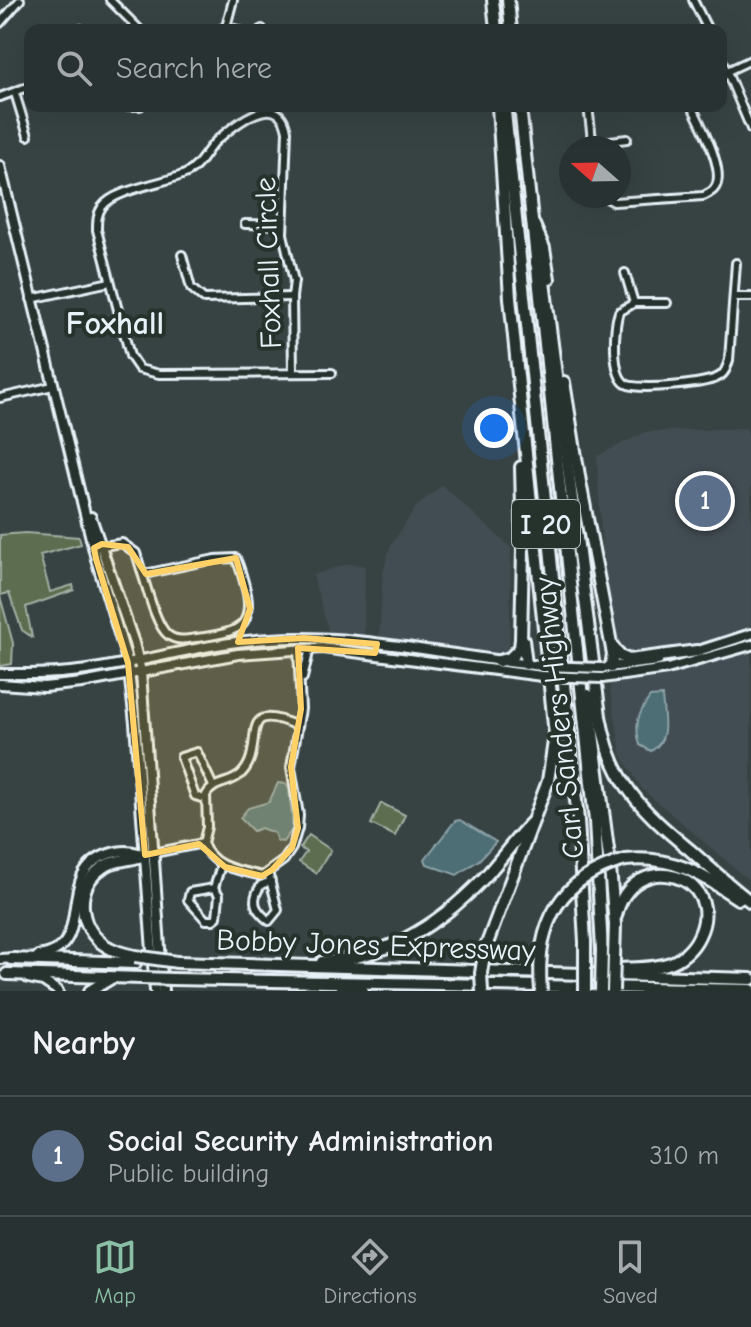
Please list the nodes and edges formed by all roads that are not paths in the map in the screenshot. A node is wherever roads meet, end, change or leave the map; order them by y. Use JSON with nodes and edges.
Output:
{"nodes":[{"id":1,"x":20,"y":0,"type":"edge"},
{"id":2,"x":110,"y":0,"type":"edge"},
{"id":3,"x":233,"y":0,"type":"edge"},
{"id":4,"x":493,"y":0,"type":"edge"},
{"id":5,"x":508,"y":0,"type":"edge"},
{"id":6,"x":693,"y":0,"type":"edge"},
{"id":7,"x":0,"y":23,"type":"edge"},
{"id":8,"x":134,"y":24,"type":"edge"},
{"id":9,"x":227,"y":24,"type":"edge"},
{"id":10,"x":495,"y":24,"type":"edge"},
{"id":11,"x":510,"y":24,"type":"edge"},
{"id":12,"x":705,"y":24,"type":"edge"},
{"id":13,"x":751,"y":60,"type":"edge"},
{"id":14,"x":727,"y":72,"type":"edge"},
{"id":15,"x":727,"y":79,"type":"edge"},
{"id":16,"x":24,"y":89,"type":"edge"},
{"id":17,"x":15,"y":93,"type":"junction"},
{"id":18,"x":0,"y":97,"type":"edge"},
{"id":19,"x":258,"y":112,"type":"edge"},
{"id":20,"x":268,"y":112,"type":"edge"},
{"id":21,"x":498,"y":112,"type":"edge"},
{"id":22,"x":505,"y":112,"type":"edge"},
{"id":23,"x":521,"y":112,"type":"edge"},
{"id":24,"x":589,"y":112,"type":"edge"},
{"id":25,"x":695,"y":112,"type":"edge"},
{"id":26,"x":751,"y":129,"type":"edge"},
{"id":27,"x":28,"y":136,"type":"dead end"},
{"id":28,"x":592,"y":136,"type":"edge"},
{"id":29,"x":0,"y":166,"type":"edge"},
{"id":30,"x":631,"y":201,"type":"edge"},
{"id":31,"x":530,"y":217,"type":"junction"},
{"id":32,"x":245,"y":224,"type":"dead end"},
{"id":33,"x":283,"y":225,"type":"junction"},
{"id":34,"x":182,"y":255,"type":"dead end"},
{"id":35,"x":535,"y":261,"type":"junction"},
{"id":36,"x":736,"y":263,"type":"dead end"},
{"id":37,"x":625,"y":273,"type":"dead end"},
{"id":38,"x":110,"y":282,"type":"junction"},
{"id":39,"x":292,"y":297,"type":"junction"},
{"id":40,"x":734,"y":297,"type":"junction"},
{"id":41,"x":751,"y":297,"type":"edge"},
{"id":42,"x":31,"y":299,"type":"junction"},
{"id":43,"x":634,"y":303,"type":"junction"},
{"id":44,"x":667,"y":303,"type":"dead end"},
{"id":45,"x":293,"y":373,"type":"junction"},
{"id":46,"x":332,"y":373,"type":"dead end"},
{"id":47,"x":53,"y":386,"type":"junction"},
{"id":48,"x":0,"y":398,"type":"edge"},
{"id":49,"x":522,"y":416,"type":"junction"},
{"id":50,"x":98,"y":546,"type":"junction"},
{"id":51,"x":568,"y":570,"type":"junction"},
{"id":52,"x":142,"y":573,"type":"junction"},
{"id":53,"x":522,"y":586,"type":"junction"},
{"id":54,"x":232,"y":631,"type":"junction"},
{"id":55,"x":751,"y":634,"type":"edge"},
{"id":56,"x":235,"y":643,"type":"junction"},
{"id":57,"x":611,"y":643,"type":"junction"},
{"id":58,"x":751,"y":645,"type":"edge"},
{"id":59,"x":310,"y":648,"type":"junction"},
{"id":60,"x":376,"y":648,"type":"junction"},
{"id":61,"x":298,"y":649,"type":"junction"},
{"id":62,"x":697,"y":651,"type":"junction"},
{"id":63,"x":138,"y":661,"type":"junction"},
{"id":64,"x":499,"y":661,"type":"junction"},
{"id":65,"x":128,"y":663,"type":"junction"},
{"id":66,"x":528,"y":669,"type":"junction"},
{"id":67,"x":141,"y":672,"type":"junction"},
{"id":68,"x":605,"y":672,"type":"junction"},
{"id":69,"x":0,"y":674,"type":"edge"},
{"id":70,"x":129,"y":675,"type":"junction"},
{"id":71,"x":0,"y":684,"type":"edge"},
{"id":72,"x":301,"y":685,"type":"junction"},
{"id":73,"x":297,"y":726,"type":"junction"},
{"id":74,"x":213,"y":786,"type":"junction"},
{"id":75,"x":205,"y":799,"type":"junction"},
{"id":76,"x":536,"y":818,"type":"junction"},
{"id":77,"x":203,"y":843,"type":"junction"},
{"id":78,"x":149,"y":854,"type":"junction"},
{"id":79,"x":221,"y":865,"type":"junction"},
{"id":80,"x":268,"y":872,"type":"junction"},
{"id":81,"x":271,"y":881,"type":"junction"},
{"id":82,"x":214,"y":888,"type":"junction"},
{"id":83,"x":751,"y":904,"type":"edge"},
{"id":84,"x":615,"y":925,"type":"junction"},
{"id":85,"x":5,"y":959,"type":"edge"},
{"id":86,"x":135,"y":959,"type":"junction"},
{"id":87,"x":289,"y":966,"type":"junction"},
{"id":88,"x":520,"y":972,"type":"junction"},
{"id":89,"x":751,"y":973,"type":"edge"},
{"id":90,"x":4,"y":974,"type":"edge"},
{"id":91,"x":113,"y":977,"type":"junction"},
{"id":92,"x":675,"y":977,"type":"junction"},
{"id":93,"x":751,"y":979,"type":"edge"},
{"id":94,"x":316,"y":983,"type":"junction"},
{"id":95,"x":717,"y":989,"type":"edge"},
{"id":96,"x":654,"y":990,"type":"edge"},
{"id":97,"x":751,"y":990,"type":"edge"},
{"id":98,"x":58,"y":991,"type":"edge"},
{"id":99,"x":90,"y":991,"type":"edge"},
{"id":100,"x":155,"y":991,"type":"edge"},
{"id":101,"x":163,"y":991,"type":"edge"},
{"id":102,"x":363,"y":991,"type":"edge"},
{"id":103,"x":482,"y":991,"type":"edge"},
{"id":104,"x":541,"y":991,"type":"edge"},
{"id":105,"x":585,"y":991,"type":"edge"},
{"id":106,"x":601,"y":991,"type":"edge"},
{"id":107,"x":613,"y":991,"type":"edge"},
{"id":108,"x":733,"y":991,"type":"edge"}],
"edges":[{"from":1,"to":7,"type":"street"},
{"from":2,"to":8,"type":"street"},
{"from":3,"to":9,"type":"street"},
{"from":4,"to":10,"type":"highway"},
{"from":5,"to":11,"type":"highway"},
{"from":6,"to":12,"type":"street"},
{"from":13,"to":14,"type":"street"},
{"from":15,"to":26,"type":"street"},
{"from":16,"to":17,"type":"street"},
{"from":17,"to":18,"type":"street"},
{"from":17,"to":27,"type":"street"},
{"from":19,"to":38,"type":"street","name":"Foxhall Circle"},
{"from":20,"to":33,"type":"street","name":"Foxhall Circle"},
{"from":21,"to":49,"type":"highway"},
{"from":22,"to":105,"type":"highway","name":"Carl Sanders Highway","number":"I 20","bridge":true},
{"from":23,"to":31,"type":"highway","name":"Carl Sanders Highway","number":"I 20"},
{"from":24,"to":28,"type":"street"},
{"from":25,"to":30,"type":"street"},
{"from":29,"to":42,"type":"main road"},
{"from":31,"to":35,"type":"highway","name":"Carl Sanders Highway","number":"I 20"},
{"from":31,"to":57,"type":"highway"},
{"from":32,"to":33,"type":"street"},
{"from":33,"to":39,"type":"street","name":"Foxhall Circle"},
{"from":34,"to":39,"type":"street"},
{"from":35,"to":51,"type":"highway","name":"Carl Sanders Highway","number":"I 20"},
{"from":35,"to":83,"type":"highway"},
{"from":36,"to":40,"type":"street"},
{"from":37,"to":43,"type":"street"},
{"from":38,"to":42,"type":"street"},
{"from":38,"to":45,"type":"street","name":"Foxhall Circle"},
{"from":39,"to":45,"type":"street","name":"Foxhall Circle"},
{"from":40,"to":41,"type":"street"},
{"from":40,"to":43,"type":"street"},
{"from":42,"to":47,"type":"main road"},
{"from":43,"to":44,"type":"street"},
{"from":45,"to":46,"type":"street","name":"Foxhall Circle"},
{"from":47,"to":48,"type":"street"},
{"from":47,"to":50,"type":"main road"},
{"from":49,"to":53,"type":"highway"},
{"from":49,"to":76,"type":"highway"},
{"from":50,"to":52,"type":"street"},
{"from":50,"to":63,"type":"main road"},
{"from":50,"to":65,"type":"main road"},
{"from":51,"to":84,"type":"highway"},
{"from":51,"to":106,"type":"highway","name":"Carl Sanders Highway","number":"I 20","bridge":true},
{"from":52,"to":54,"type":"street"},
{"from":52,"to":54,"type":"street"},
{"from":53,"to":64,"type":"highway"},
{"from":53,"to":66,"type":"highway"},
{"from":54,"to":56,"type":"street"},
{"from":55,"to":62,"type":"main road"},
{"from":56,"to":60,"type":"main road"},
{"from":56,"to":63,"type":"main road"},
{"from":57,"to":62,"type":"highway"},
{"from":57,"to":68,"type":"highway"},
{"from":58,"to":68,"type":"main road"},
{"from":59,"to":60,"type":"main road"},
{"from":59,"to":61,"type":"main road"},
{"from":59,"to":72,"type":"street"},
{"from":60,"to":64,"type":"main road"},
{"from":60,"to":66,"type":"main road"},
{"from":61,"to":67,"type":"main road"},
{"from":61,"to":72,"type":"street"},
{"from":62,"to":68,"type":"main road"},
{"from":63,"to":65,"type":"main road"},
{"from":63,"to":67,"type":"main road"},
{"from":64,"to":66,"type":"main road"},
{"from":65,"to":69,"type":"main road"},
{"from":65,"to":70,"type":"main road"},
{"from":66,"to":68,"type":"main road","bridge":true},
{"from":67,"to":70,"type":"main road"},
{"from":67,"to":78,"type":"main road"},
{"from":70,"to":71,"type":"main road"},
{"from":70,"to":78,"type":"main road"},
{"from":72,"to":73,"type":"street"},
{"from":73,"to":74,"type":"street"},
{"from":73,"to":80,"type":"street"},
{"from":74,"to":75,"type":"street"},
{"from":74,"to":75,"type":"street"},
{"from":75,"to":77,"type":"street"},
{"from":76,"to":87,"type":"highway"},
{"from":76,"to":103,"type":"highway","bridge":true},
{"from":77,"to":78,"type":"street"},
{"from":77,"to":79,"type":"street"},
{"from":78,"to":85,"type":"main road"},
{"from":78,"to":86,"type":"highway"},
{"from":78,"to":100,"type":"main road"},
{"from":78,"to":101,"type":"main road"},
{"from":79,"to":80,"type":"street"},
{"from":79,"to":82,"type":"street"},
{"from":80,"to":81,"type":"street"},
{"from":81,"to":81,"type":"street"},
{"from":82,"to":82,"type":"street"},
{"from":83,"to":104,"type":"highway","bridge":true},
{"from":84,"to":88,"type":"highway"},
{"from":84,"to":107,"type":"highway","bridge":true},
{"from":85,"to":86,"type":"highway"},
{"from":86,"to":87,"type":"highway","name":"Bobby Jones Expressway","bridge":true},
{"from":87,"to":88,"type":"highway","name":"Bobby Jones Expressway"},
{"from":88,"to":92,"type":"highway","name":"Bobby Jones Expressway"},
{"from":89,"to":92,"type":"highway"},
{"from":90,"to":91,"type":"highway","name":"Bobby Jones Expressway"},
{"from":90,"to":98,"type":"main road"},
{"from":91,"to":94,"type":"highway","name":"Bobby Jones Expressway","bridge":true},
{"from":91,"to":99,"type":"highway"},
{"from":92,"to":93,"type":"highway","name":"Bobby Jones Expressway"},
{"from":94,"to":96,"type":"highway","name":"Bobby Jones Expressway"},
{"from":94,"to":102,"type":"highway"},
{"from":95,"to":96,"type":"highway","name":"Bobby Jones Expressway"},
{"from":95,"to":97,"type":"highway","name":"Bobby Jones Expressway"},
{"from":95,"to":108,"type":"highway"}]}
